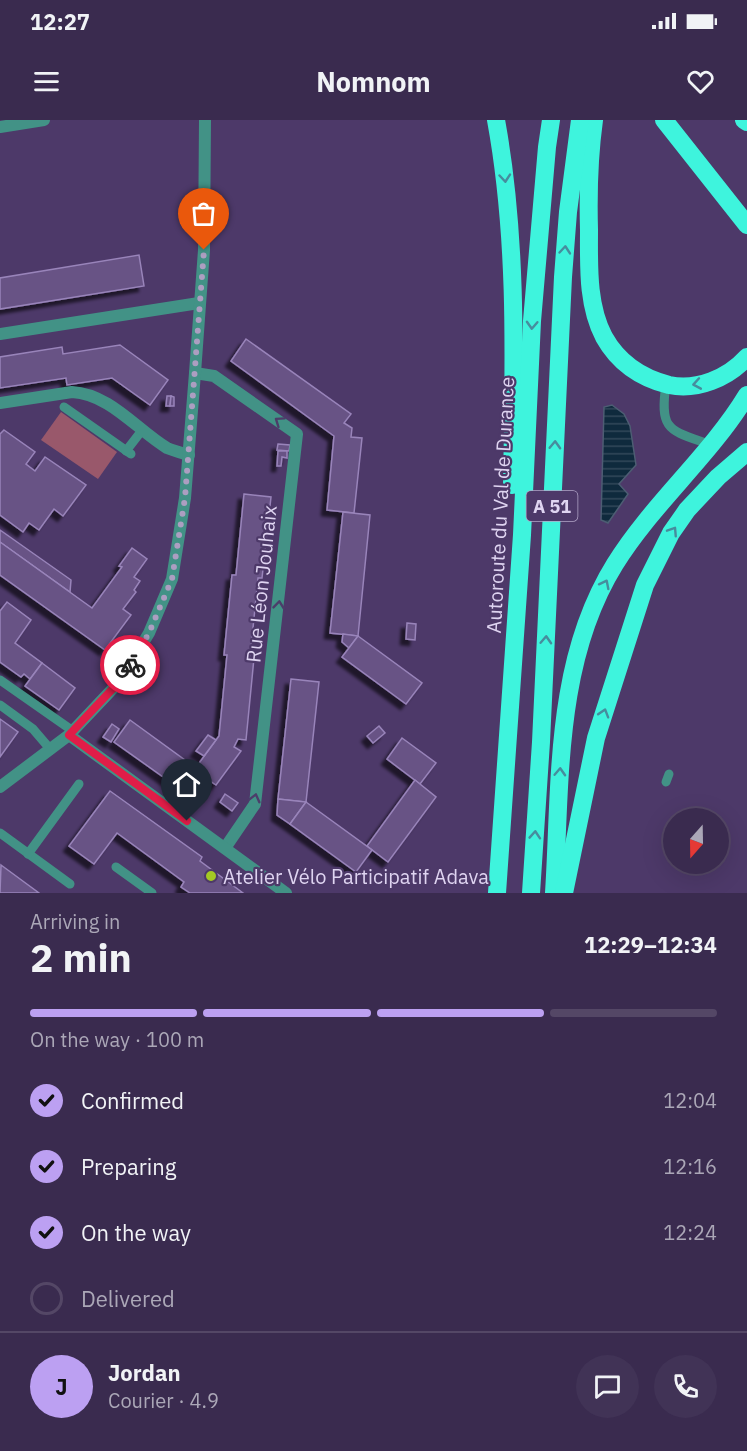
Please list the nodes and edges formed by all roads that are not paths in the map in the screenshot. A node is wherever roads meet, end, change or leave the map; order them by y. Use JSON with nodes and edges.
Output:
{"nodes":[{"id":1,"x":44,"y":120,"type":"edge"},
{"id":2,"x":205,"y":120,"type":"edge"},
{"id":3,"x":496,"y":120,"type":"edge"},
{"id":4,"x":551,"y":120,"type":"edge"},
{"id":5,"x":580,"y":120,"type":"edge"},
{"id":6,"x":594,"y":120,"type":"edge"},
{"id":7,"x":664,"y":120,"type":"edge"},
{"id":8,"x":0,"y":127,"type":"edge"},
{"id":9,"x":747,"y":225,"type":"edge"},
{"id":10,"x":199,"y":303,"type":"junction"},
{"id":11,"x":0,"y":334,"type":"edge"},
{"id":12,"x":747,"y":357,"type":"edge"},
{"id":13,"x":195,"y":373,"type":"junction"},
{"id":14,"x":666,"y":384,"type":"junction"},
{"id":15,"x":747,"y":395,"type":"edge"},
{"id":16,"x":0,"y":403,"type":"edge"},
{"id":17,"x":64,"y":407,"type":"dead end"},
{"id":18,"x":143,"y":429,"type":"junction"},
{"id":19,"x":711,"y":445,"type":"junction"},
{"id":20,"x":747,"y":452,"type":"edge"},
{"id":21,"x":189,"y":456,"type":"junction"},
{"id":22,"x":513,"y":673,"type":"junction"},
{"id":23,"x":0,"y":680,"type":"edge"},
{"id":24,"x":0,"y":705,"type":"edge"},
{"id":25,"x":71,"y":733,"type":"junction"},
{"id":26,"x":51,"y":750,"type":"junction"},
{"id":27,"x":79,"y":784,"type":"dead end"},
{"id":28,"x":0,"y":787,"type":"edge"},
{"id":29,"x":0,"y":834,"type":"edge"},
{"id":30,"x":225,"y":848,"type":"junction"},
{"id":31,"x":28,"y":854,"type":"junction"},
{"id":32,"x":116,"y":867,"type":"dead end"},
{"id":33,"x":70,"y":884,"type":"dead end"},
{"id":34,"x":152,"y":893,"type":"edge"},
{"id":35,"x":286,"y":893,"type":"edge"},
{"id":36,"x":497,"y":893,"type":"edge"},
{"id":37,"x":531,"y":893,"type":"edge"},
{"id":38,"x":554,"y":893,"type":"edge"},
{"id":39,"x":564,"y":893,"type":"edge"}],
"edges":[{"from":1,"to":8,"type":"street"},
{"from":2,"to":10,"type":"street"},
{"from":3,"to":22,"type":"highway","one_way":true},
{"from":4,"to":22,"type":"highway","name":"Autoroute du Val de Durance","number":"A 51","one_way":true},
{"from":37,"to":5,"type":"highway","number":"A 51","one_way":true},
{"from":6,"to":14,"type":"highway"},
{"from":7,"to":9,"type":"highway"},
{"from":10,"to":11,"type":"street"},
{"from":10,"to":13,"type":"street"},
{"from":12,"to":14,"type":"highway","one_way":true},
{"from":13,"to":21,"type":"street"},
{"from":30,"to":13,"type":"street","name":"Rue Léon Jouhaix","one_way":true},
{"from":14,"to":19,"type":"lane"},
{"from":15,"to":19,"type":"highway"},
{"from":16,"to":18,"type":"street"},
{"from":17,"to":18,"type":"lane"},
{"from":18,"to":21,"type":"street"},
{"from":38,"to":19,"type":"highway","one_way":true},
{"from":39,"to":20,"type":"highway","one_way":true},
{"from":21,"to":25,"type":"street"},
{"from":22,"to":36,"type":"highway","name":"Autoroute du Val de Durance","number":"A 51"},
{"from":23,"to":25,"type":"lane"},
{"from":24,"to":26,"type":"lane"},
{"from":25,"to":26,"type":"street"},
{"from":25,"to":30,"type":"street"},
{"from":26,"to":28,"type":"street"},
{"from":27,"to":31,"type":"lane"},
{"from":29,"to":31,"type":"lane"},
{"from":30,"to":35,"type":"street"},
{"from":31,"to":33,"type":"lane"},
{"from":32,"to":34,"type":"lane"}]}
